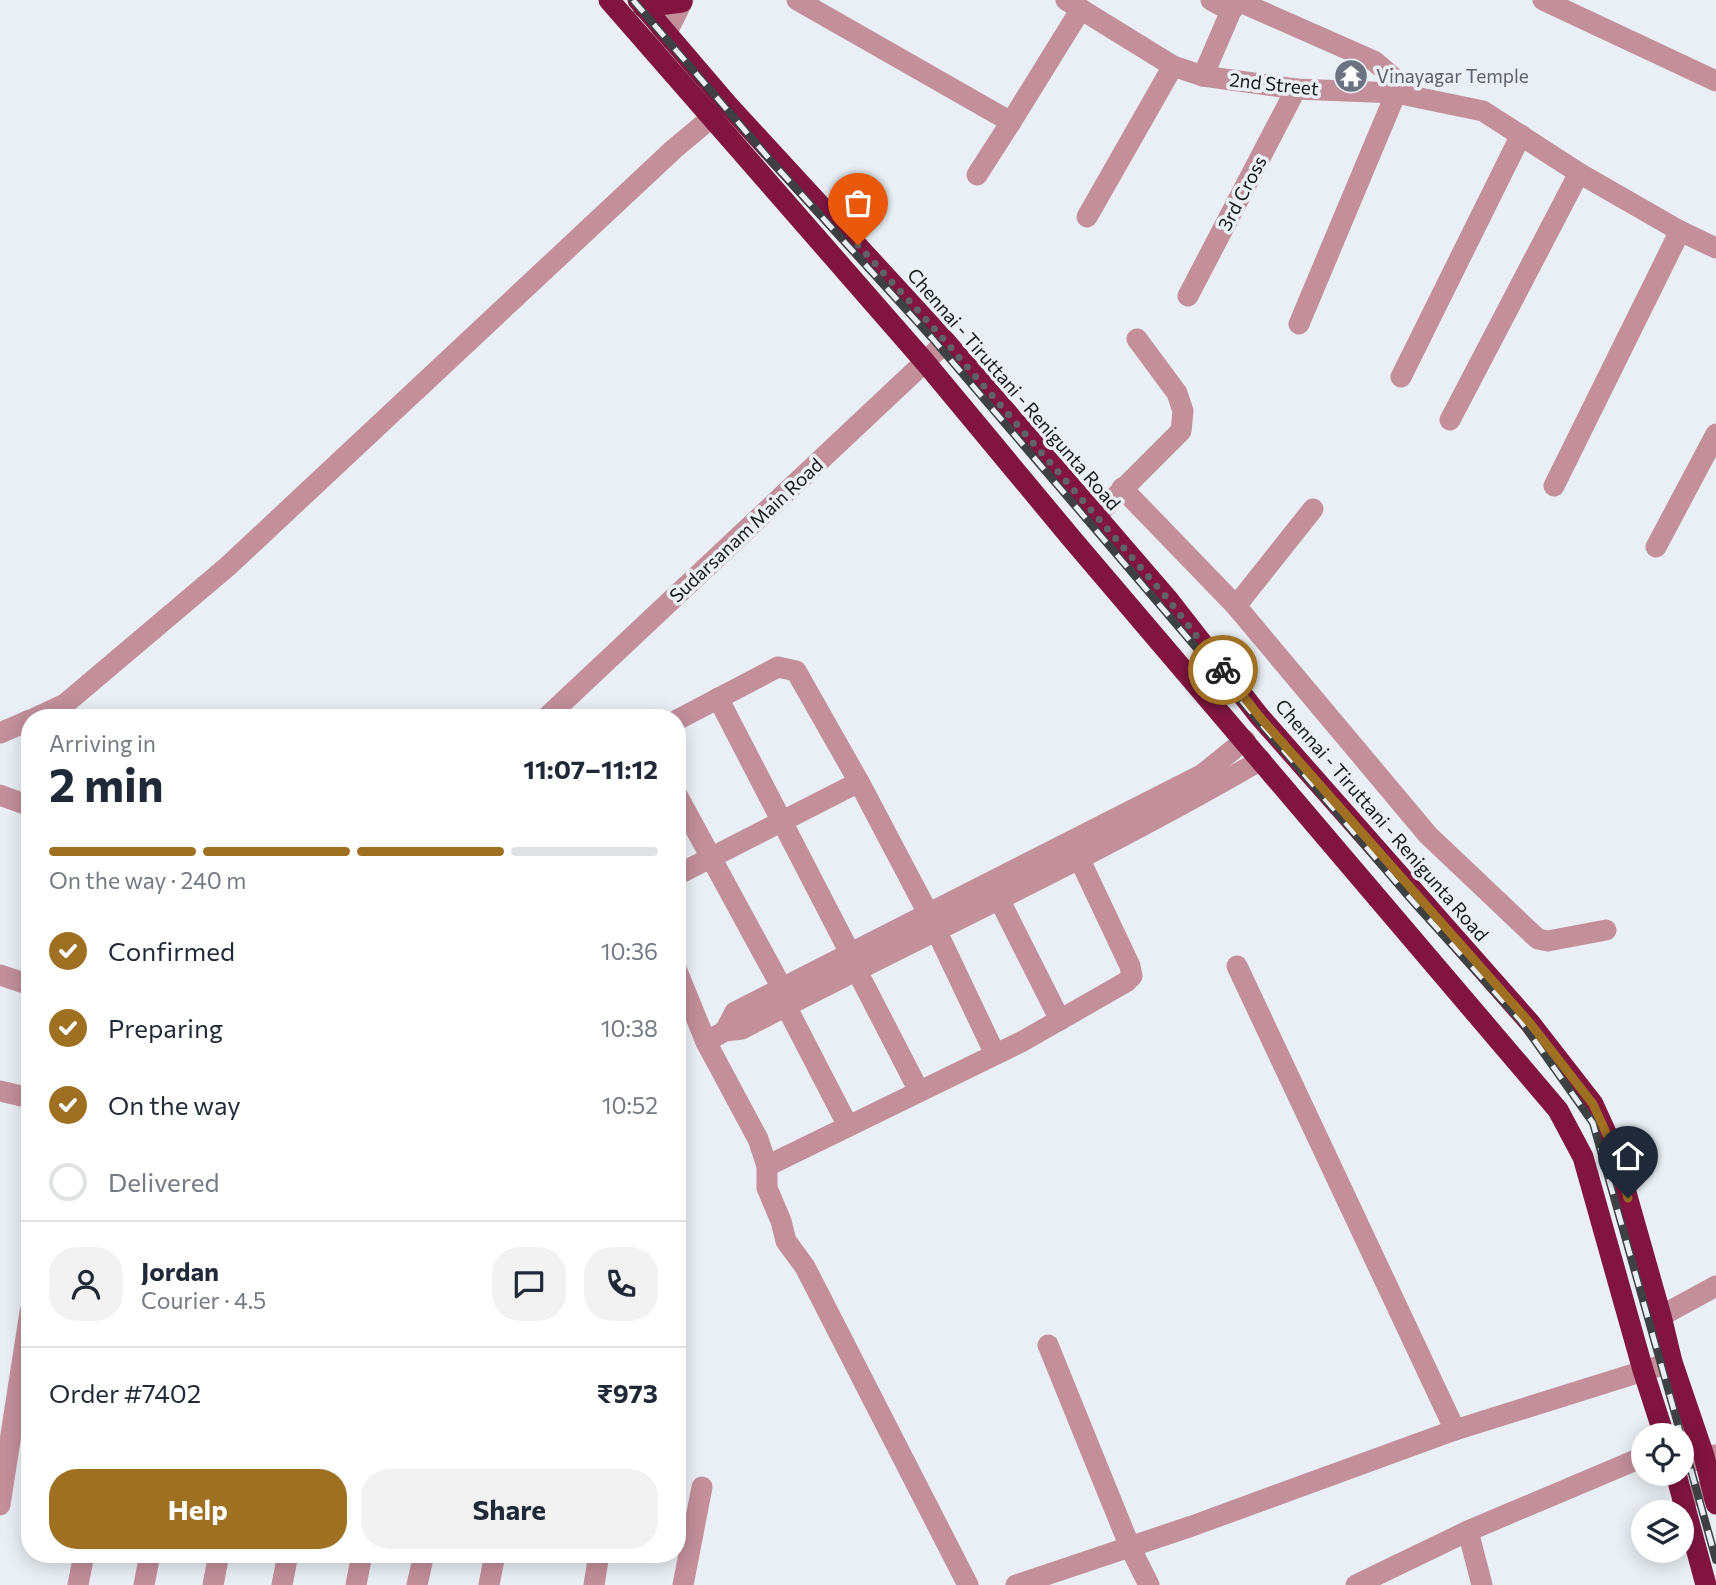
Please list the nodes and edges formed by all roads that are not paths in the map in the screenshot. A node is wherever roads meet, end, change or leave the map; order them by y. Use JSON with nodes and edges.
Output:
{"nodes":[{"id":1,"x":609,"y":0,"type":"edge"},
{"id":2,"x":797,"y":0,"type":"edge"},
{"id":3,"x":1211,"y":0,"type":"edge"},
{"id":4,"x":1543,"y":0,"type":"edge"},
{"id":5,"x":682,"y":1,"type":"edge"},
{"id":6,"x":641,"y":3,"type":"edge"},
{"id":7,"x":1236,"y":4,"type":"edge"},
{"id":8,"x":1073,"y":5,"type":"edge"},
{"id":9,"x":667,"y":32,"type":"junction"},
{"id":10,"x":650,"y":48,"type":"junction"},
{"id":11,"x":1173,"y":66,"type":"junction"},
{"id":12,"x":1203,"y":76,"type":"junction"},
{"id":13,"x":1716,"y":81,"type":"edge"},
{"id":14,"x":1296,"y":89,"type":"junction"},
{"id":15,"x":1396,"y":93,"type":"junction"},
{"id":16,"x":1417,"y":98,"type":"junction"},
{"id":17,"x":711,"y":118,"type":"junction"},
{"id":18,"x":1011,"y":122,"type":"junction"},
{"id":19,"x":1521,"y":135,"type":"junction"},
{"id":20,"x":1579,"y":173,"type":"junction"},
{"id":21,"x":977,"y":175,"type":"dead end"},
{"id":22,"x":1087,"y":217,"type":"dead end"},
{"id":23,"x":1680,"y":231,"type":"junction"},
{"id":24,"x":1716,"y":248,"type":"edge"},
{"id":25,"x":1188,"y":296,"type":"dead end"},
{"id":26,"x":1299,"y":324,"type":"dead end"},
{"id":27,"x":1136,"y":339,"type":"dead end"},
{"id":28,"x":946,"y":342,"type":"junction"},
{"id":29,"x":925,"y":362,"type":"junction"},
{"id":30,"x":1401,"y":377,"type":"dead end"},
{"id":31,"x":1450,"y":420,"type":"dead end"},
{"id":32,"x":1716,"y":434,"type":"edge"},
{"id":33,"x":1554,"y":486,"type":"dead end"},
{"id":34,"x":1122,"y":488,"type":"junction"},
{"id":35,"x":1313,"y":509,"type":"dead end"},
{"id":36,"x":1095,"y":517,"type":"junction"},
{"id":37,"x":1656,"y":547,"type":"dead end"},
{"id":38,"x":1236,"y":606,"type":"junction"},
{"id":39,"x":718,"y":698,"type":"junction"},
{"id":40,"x":54,"y":709,"type":"edge"},
{"id":41,"x":558,"y":709,"type":"edge"},
{"id":42,"x":686,"y":715,"type":"edge"},
{"id":43,"x":21,"y":724,"type":"edge"},
{"id":44,"x":0,"y":733,"type":"edge"},
{"id":45,"x":1245,"y":740,"type":"junction"},
{"id":46,"x":1261,"y":760,"type":"junction"},
{"id":47,"x":859,"y":782,"type":"junction"},
{"id":48,"x":0,"y":795,"type":"edge"},
{"id":49,"x":21,"y":803,"type":"edge"},
{"id":50,"x":686,"y":811,"type":"edge"},
{"id":51,"x":782,"y":821,"type":"junction"},
{"id":52,"x":1103,"y":834,"type":"junction"},
{"id":53,"x":712,"y":857,"type":"junction"},
{"id":54,"x":1079,"y":858,"type":"junction"},
{"id":55,"x":686,"y":870,"type":"edge"},
{"id":56,"x":999,"y":899,"type":"junction"},
{"id":57,"x":932,"y":922,"type":"junction"},
{"id":58,"x":1606,"y":930,"type":"dead end"},
{"id":59,"x":853,"y":962,"type":"junction"},
{"id":60,"x":1237,"y":965,"type":"dead end"},
{"id":61,"x":0,"y":975,"type":"edge"},
{"id":62,"x":21,"y":977,"type":"edge"},
{"id":63,"x":686,"y":993,"type":"edge"},
{"id":64,"x":784,"y":997,"type":"junction"},
{"id":65,"x":1060,"y":1020,"type":"junction"},
{"id":66,"x":706,"y":1042,"type":"junction"},
{"id":67,"x":995,"y":1054,"type":"junction"},
{"id":68,"x":0,"y":1091,"type":"edge"},
{"id":69,"x":919,"y":1091,"type":"junction"},
{"id":70,"x":21,"y":1096,"type":"edge"},
{"id":71,"x":848,"y":1126,"type":"junction"},
{"id":72,"x":767,"y":1166,"type":"junction"},
{"id":73,"x":1716,"y":1286,"type":"edge"},
{"id":74,"x":1661,"y":1316,"type":"junction"},
{"id":75,"x":1048,"y":1345,"type":"dead end"},
{"id":76,"x":21,"y":1353,"type":"edge"},
{"id":77,"x":1672,"y":1362,"type":"junction"},
{"id":78,"x":1643,"y":1370,"type":"junction"},
{"id":79,"x":7,"y":1416,"type":"edge"},
{"id":80,"x":1660,"y":1423,"type":"edge"},
{"id":81,"x":1455,"y":1430,"type":"junction"},
{"id":82,"x":1710,"y":1456,"type":"edge"},
{"id":83,"x":1631,"y":1462,"type":"edge"},
{"id":84,"x":702,"y":1487,"type":"dead end"},
{"id":85,"x":1715,"y":1493,"type":"edge"},
{"id":86,"x":1687,"y":1500,"type":"edge"},
{"id":87,"x":0,"y":1505,"type":"edge"},
{"id":88,"x":1468,"y":1531,"type":"junction"},
{"id":89,"x":1694,"y":1541,"type":"edge"},
{"id":90,"x":1130,"y":1547,"type":"junction"},
{"id":91,"x":82,"y":1563,"type":"edge"},
{"id":92,"x":148,"y":1563,"type":"edge"},
{"id":93,"x":217,"y":1563,"type":"edge"},
{"id":94,"x":286,"y":1563,"type":"edge"},
{"id":95,"x":360,"y":1563,"type":"edge"},
{"id":96,"x":422,"y":1563,"type":"edge"},
{"id":97,"x":493,"y":1563,"type":"edge"},
{"id":98,"x":598,"y":1563,"type":"edge"},
{"id":99,"x":78,"y":1585,"type":"edge"},
{"id":100,"x":144,"y":1585,"type":"edge"},
{"id":101,"x":213,"y":1585,"type":"edge"},
{"id":102,"x":282,"y":1585,"type":"edge"},
{"id":103,"x":356,"y":1585,"type":"edge"},
{"id":104,"x":417,"y":1585,"type":"edge"},
{"id":105,"x":489,"y":1585,"type":"edge"},
{"id":106,"x":594,"y":1585,"type":"edge"},
{"id":107,"x":683,"y":1585,"type":"edge"},
{"id":108,"x":968,"y":1585,"type":"edge"},
{"id":109,"x":1016,"y":1585,"type":"edge"},
{"id":110,"x":1149,"y":1585,"type":"edge"},
{"id":111,"x":1356,"y":1585,"type":"edge"},
{"id":112,"x":1482,"y":1585,"type":"edge"},
{"id":113,"x":1706,"y":1585,"type":"edge"}],
"edges":[{"from":1,"to":10,"type":"highway"},
{"from":2,"to":18,"type":"street"},
{"from":3,"to":7,"type":"street"},
{"from":4,"to":13,"type":"street"},
{"from":5,"to":6,"type":"highway"},
{"from":5,"to":9,"type":"street"},
{"from":6,"to":9,"type":"highway","name":"Chennai - Tiruttani - Renigunta Road"},
{"from":7,"to":12,"type":"street"},
{"from":7,"to":16,"type":"street"},
{"from":8,"to":11,"type":"street","name":"2nd Street"},
{"from":8,"to":18,"type":"street"},
{"from":9,"to":10,"type":"street"},
{"from":9,"to":28,"type":"highway","name":"Chennai - Tiruttani - Renigunta Road"},
{"from":10,"to":17,"type":"highway"},
{"from":11,"to":12,"type":"street","name":"2nd Street"},
{"from":11,"to":22,"type":"street"},
{"from":12,"to":14,"type":"street","name":"2nd Street"},
{"from":14,"to":15,"type":"street","name":"2nd Street"},
{"from":14,"to":25,"type":"street","name":"3rd Cross"},
{"from":15,"to":16,"type":"street","name":"2nd Street"},
{"from":15,"to":26,"type":"street"},
{"from":16,"to":19,"type":"street","name":"2nd Street"},
{"from":17,"to":29,"type":"highway"},
{"from":17,"to":40,"type":"street"},
{"from":18,"to":21,"type":"street"},
{"from":19,"to":20,"type":"street","name":"2nd Street"},
{"from":19,"to":30,"type":"street"},
{"from":20,"to":23,"type":"street","name":"2nd Street"},
{"from":20,"to":31,"type":"street"},
{"from":23,"to":24,"type":"street","name":"2nd Street"},
{"from":23,"to":33,"type":"street"},
{"from":27,"to":34,"type":"street"},
{"from":28,"to":29,"type":"street","name":"Sudarsanam Main Road"},
{"from":28,"to":36,"type":"highway","name":"Chennai - Tiruttani - Renigunta Road"},
{"from":29,"to":41,"type":"street","name":"Sudarsanam Main Road"},
{"from":29,"to":45,"type":"highway"},
{"from":32,"to":37,"type":"street"},
{"from":34,"to":36,"type":"street"},
{"from":34,"to":38,"type":"street"},
{"from":35,"to":38,"type":"street"},
{"from":36,"to":74,"type":"highway","name":"Chennai - Tiruttani - Renigunta Road"},
{"from":38,"to":58,"type":"street"},
{"from":39,"to":42,"type":"street"},
{"from":39,"to":47,"type":"street"},
{"from":39,"to":51,"type":"street"},
{"from":43,"to":44,"type":"street"},
{"from":45,"to":46,"type":"highway"},
{"from":45,"to":52,"type":"street"},
{"from":46,"to":52,"type":"street"},
{"from":46,"to":78,"type":"highway"},
{"from":47,"to":51,"type":"street"},
{"from":47,"to":57,"type":"street"},
{"from":48,"to":49,"type":"street"},
{"from":50,"to":53,"type":"street"},
{"from":51,"to":53,"type":"street"},
{"from":51,"to":59,"type":"street"},
{"from":52,"to":54,"type":"street"},
{"from":52,"to":57,"type":"street"},
{"from":53,"to":55,"type":"street"},
{"from":53,"to":64,"type":"street"},
{"from":54,"to":56,"type":"street"},
{"from":54,"to":65,"type":"street"},
{"from":56,"to":57,"type":"street"},
{"from":56,"to":65,"type":"street"},
{"from":57,"to":59,"type":"street"},
{"from":57,"to":67,"type":"street"},
{"from":59,"to":64,"type":"street"},
{"from":59,"to":69,"type":"street"},
{"from":60,"to":81,"type":"street"},
{"from":61,"to":62,"type":"street"},
{"from":63,"to":66,"type":"street"},
{"from":64,"to":66,"type":"street"},
{"from":64,"to":71,"type":"street"},
{"from":65,"to":67,"type":"street"},
{"from":66,"to":72,"type":"street"},
{"from":67,"to":69,"type":"street"},
{"from":68,"to":70,"type":"street"},
{"from":69,"to":71,"type":"street"},
{"from":71,"to":72,"type":"street"},
{"from":72,"to":108,"type":"street"},
{"from":73,"to":74,"type":"street"},
{"from":74,"to":77,"type":"highway","name":"Chennai - Tiruttani - Renigunta Road"},
{"from":75,"to":90,"type":"street"},
{"from":76,"to":79,"type":"street"},
{"from":77,"to":78,"type":"street"},
{"from":77,"to":82,"type":"highway","name":"Chennai - Tiruttani - Renigunta Road"},
{"from":78,"to":80,"type":"highway"},
{"from":78,"to":81,"type":"street"},
{"from":79,"to":87,"type":"street"},
{"from":81,"to":90,"type":"street"},
{"from":82,"to":85,"type":"highway","name":"Chennai - Tiruttani - Renigunta Road"},
{"from":83,"to":88,"type":"street"},
{"from":84,"to":107,"type":"street"},
{"from":85,"to":86,"type":"street"},
{"from":88,"to":111,"type":"street"},
{"from":88,"to":112,"type":"street"},
{"from":89,"to":113,"type":"highway"},
{"from":90,"to":109,"type":"street"},
{"from":90,"to":110,"type":"street"},
{"from":91,"to":99,"type":"street"},
{"from":92,"to":100,"type":"street"},
{"from":93,"to":101,"type":"street"},
{"from":94,"to":102,"type":"street"},
{"from":95,"to":103,"type":"street"},
{"from":96,"to":104,"type":"street"},
{"from":97,"to":105,"type":"street"},
{"from":98,"to":106,"type":"street"}]}
